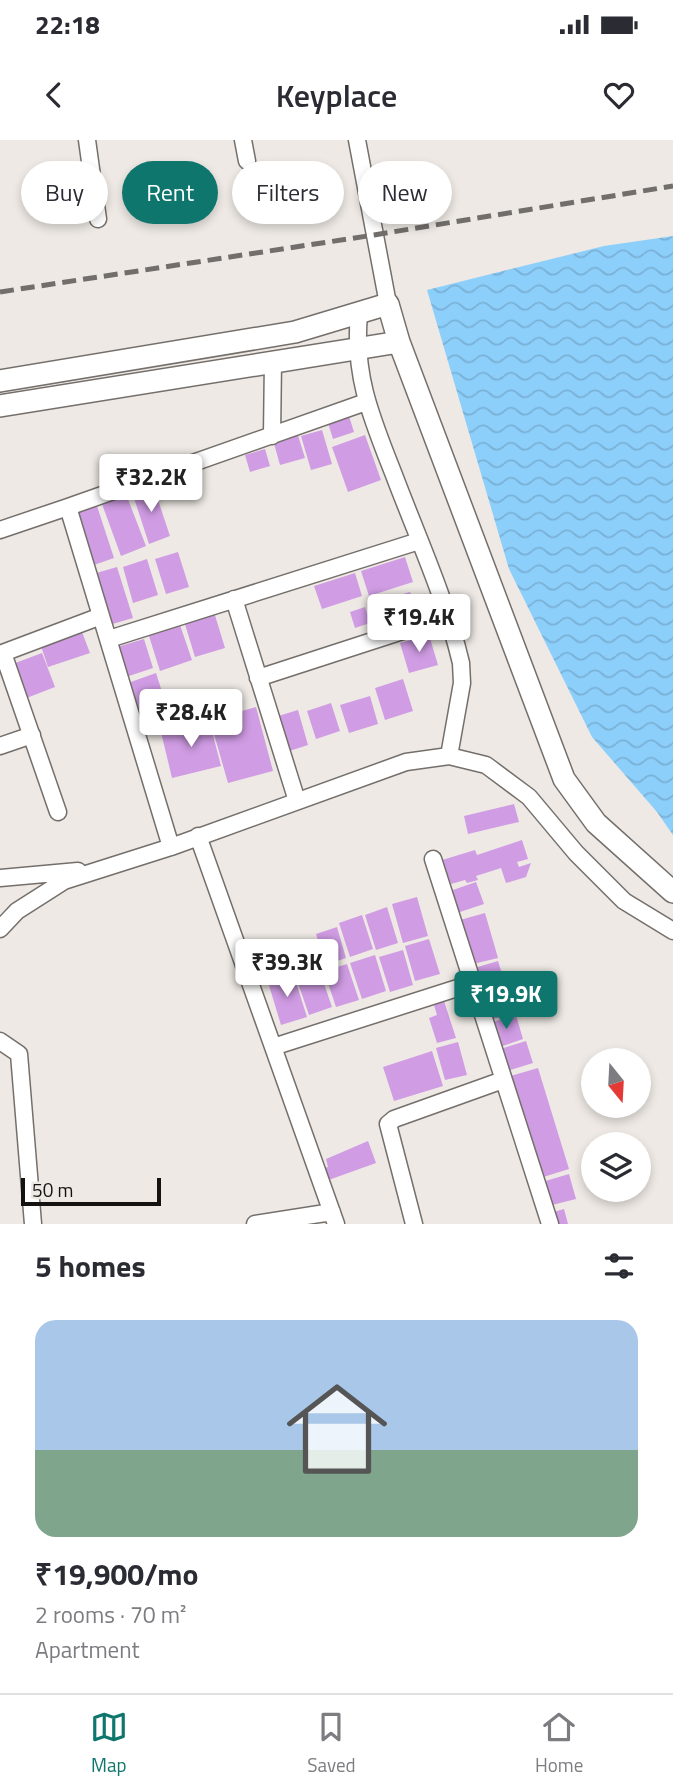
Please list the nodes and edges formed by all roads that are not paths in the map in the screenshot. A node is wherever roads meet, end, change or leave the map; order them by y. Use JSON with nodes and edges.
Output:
{"nodes":[{"id":1,"x":86,"y":140,"type":"edge"},
{"id":2,"x":243,"y":140,"type":"edge"},
{"id":3,"x":357,"y":140,"type":"edge"},
{"id":4,"x":89,"y":161,"type":"edge"},
{"id":5,"x":247,"y":161,"type":"dead end"},
{"id":6,"x":388,"y":304,"type":"junction"},
{"id":7,"x":359,"y":314,"type":"junction"},
{"id":8,"x":399,"y":342,"type":"junction"},
{"id":9,"x":356,"y":346,"type":"junction"},
{"id":10,"x":273,"y":360,"type":"junction"},
{"id":11,"x":0,"y":381,"type":"edge"},
{"id":12,"x":366,"y":402,"type":"junction"},
{"id":13,"x":0,"y":407,"type":"edge"},
{"id":14,"x":272,"y":436,"type":"junction"},
{"id":15,"x":68,"y":507,"type":"junction"},
{"id":16,"x":0,"y":530,"type":"edge"},
{"id":17,"x":419,"y":541,"type":"junction"},
{"id":18,"x":234,"y":600,"type":"junction"},
{"id":19,"x":101,"y":616,"type":"junction"},
{"id":20,"x":446,"y":617,"type":"junction"},
{"id":21,"x":110,"y":639,"type":"junction"},
{"id":22,"x":2,"y":654,"type":"edge"},
{"id":23,"x":258,"y":678,"type":"junction"},
{"id":24,"x":32,"y":735,"type":"junction"},
{"id":25,"x":0,"y":746,"type":"edge"},
{"id":26,"x":449,"y":756,"type":"junction"},
{"id":27,"x":297,"y":801,"type":"junction"},
{"id":28,"x":58,"y":812,"type":"dead end"},
{"id":29,"x":198,"y":836,"type":"junction"},
{"id":30,"x":171,"y":847,"type":"junction"},
{"id":31,"x":433,"y":859,"type":"dead end"},
{"id":32,"x":96,"y":869,"type":"junction"},
{"id":33,"x":0,"y":878,"type":"edge"},
{"id":34,"x":673,"y":892,"type":"edge"},
{"id":35,"x":0,"y":929,"type":"edge"},
{"id":36,"x":673,"y":931,"type":"edge"},
{"id":37,"x":473,"y":983,"type":"junction"},
{"id":38,"x":0,"y":1041,"type":"edge"},
{"id":39,"x":273,"y":1047,"type":"junction"},
{"id":40,"x":503,"y":1080,"type":"junction"},
{"id":41,"x":334,"y":1218,"type":"edge"},
{"id":42,"x":547,"y":1223,"type":"edge"},
{"id":43,"x":33,"y":1224,"type":"edge"},
{"id":44,"x":255,"y":1224,"type":"edge"},
{"id":45,"x":414,"y":1224,"type":"edge"}],
"edges":[{"from":1,"to":4,"type":"street"},
{"from":2,"to":5,"type":"street"},
{"from":3,"to":6,"type":"street"},
{"from":6,"to":7,"type":"street"},
{"from":6,"to":8,"type":"street"},
{"from":7,"to":9,"type":"street"},
{"from":7,"to":11,"type":"street"},
{"from":8,"to":9,"type":"street"},
{"from":8,"to":34,"type":"street"},
{"from":9,"to":10,"type":"street"},
{"from":9,"to":12,"type":"street"},
{"from":10,"to":13,"type":"street"},
{"from":10,"to":14,"type":"street"},
{"from":12,"to":14,"type":"street"},
{"from":12,"to":17,"type":"street"},
{"from":14,"to":15,"type":"street"},
{"from":15,"to":16,"type":"street"},
{"from":15,"to":19,"type":"street"},
{"from":17,"to":18,"type":"street"},
{"from":17,"to":20,"type":"street"},
{"from":18,"to":21,"type":"street"},
{"from":18,"to":23,"type":"street"},
{"from":19,"to":21,"type":"street"},
{"from":19,"to":22,"type":"street"},
{"from":20,"to":23,"type":"street"},
{"from":20,"to":26,"type":"street"},
{"from":21,"to":30,"type":"street"},
{"from":22,"to":24,"type":"street"},
{"from":23,"to":27,"type":"street"},
{"from":24,"to":25,"type":"street"},
{"from":24,"to":28,"type":"street"},
{"from":26,"to":27,"type":"street"},
{"from":26,"to":36,"type":"street"},
{"from":27,"to":29,"type":"street"},
{"from":29,"to":30,"type":"street"},
{"from":29,"to":39,"type":"street"},
{"from":30,"to":32,"type":"street"},
{"from":31,"to":37,"type":"street"},
{"from":32,"to":33,"type":"street"},
{"from":32,"to":35,"type":"street"},
{"from":37,"to":39,"type":"street"},
{"from":37,"to":40,"type":"street"},
{"from":38,"to":43,"type":"street"},
{"from":39,"to":41,"type":"street"},
{"from":40,"to":42,"type":"street"},
{"from":40,"to":45,"type":"street"},
{"from":41,"to":44,"type":"street"}]}
